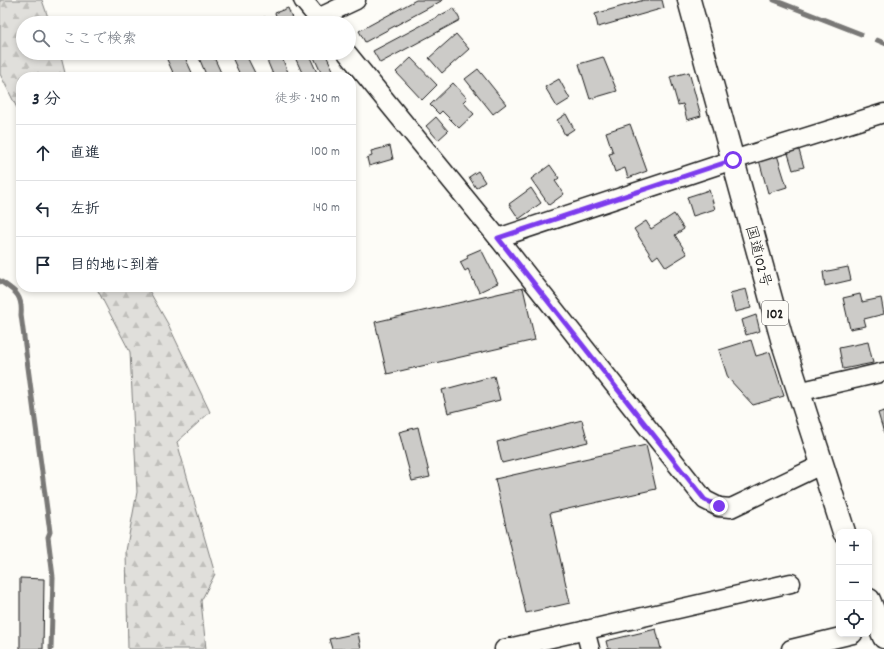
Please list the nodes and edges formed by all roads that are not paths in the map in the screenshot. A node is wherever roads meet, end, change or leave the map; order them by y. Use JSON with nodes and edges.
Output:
{"nodes":[{"id":1,"x":303,"y":0,"type":"edge"},
{"id":2,"x":356,"y":0,"type":"edge"},
{"id":3,"x":689,"y":0,"type":"edge"},
{"id":4,"x":316,"y":16,"type":"edge"},
{"id":5,"x":329,"y":16,"type":"edge"},
{"id":6,"x":353,"y":60,"type":"edge"},
{"id":7,"x":884,"y":113,"type":"edge"},
{"id":8,"x":733,"y":160,"type":"junction"},
{"id":9,"x":498,"y":238,"type":"junction"},
{"id":10,"x":884,"y":372,"type":"edge"},
{"id":11,"x":798,"y":392,"type":"junction"},
{"id":12,"x":821,"y":465,"type":"junction"},
{"id":13,"x":843,"y":529,"type":"edge"},
{"id":14,"x":791,"y":583,"type":"dead end"},
{"id":15,"x":869,"y":601,"type":"edge"},
{"id":16,"x":585,"y":630,"type":"junction"},
{"id":17,"x":879,"y":630,"type":"edge"},
{"id":18,"x":841,"y":637,"type":"edge"},
{"id":19,"x":504,"y":649,"type":"edge"},
{"id":20,"x":590,"y":649,"type":"edge"},
{"id":21,"x":791,"y":649,"type":"edge"}],
"edges":[{"from":1,"to":4,"type":"street"},
{"from":2,"to":5,"type":"street"},
{"from":3,"to":8,"type":"highway","name":"国道102号","number":"102"},
{"from":6,"to":9,"type":"street"},
{"from":7,"to":8,"type":"street"},
{"from":8,"to":9,"type":"street"},
{"from":8,"to":11,"type":"highway","name":"国道102号","number":"102"},
{"from":9,"to":12,"type":"street"},
{"from":10,"to":11,"type":"street"},
{"from":11,"to":12,"type":"highway","name":"国道102号","number":"102"},
{"from":12,"to":13,"type":"highway","name":"国道102号","number":"102"},
{"from":14,"to":16,"type":"street"},
{"from":15,"to":17,"type":"highway"},
{"from":16,"to":19,"type":"street"},
{"from":16,"to":20,"type":"street"},
{"from":18,"to":21,"type":"street"}]}
